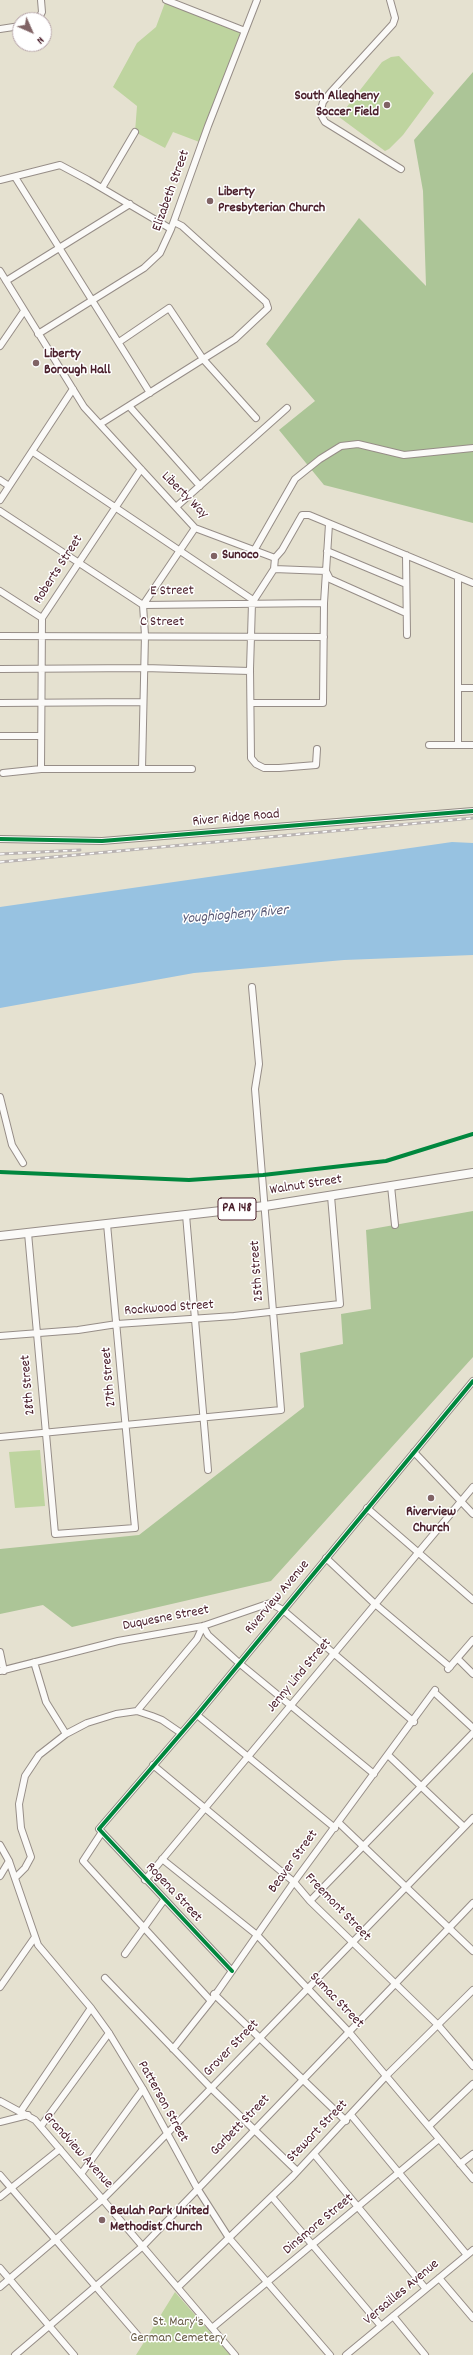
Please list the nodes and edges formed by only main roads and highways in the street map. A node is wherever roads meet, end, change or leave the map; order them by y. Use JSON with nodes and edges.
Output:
{"nodes":[{"id":1,"x":473,"y":1173,"type":"edge"},
{"id":2,"x":0,"y":1236,"type":"edge"}],
"edges":[{"from":1,"to":2,"type":"main road","name":"Walnut Street","number":"PA 148"}]}
